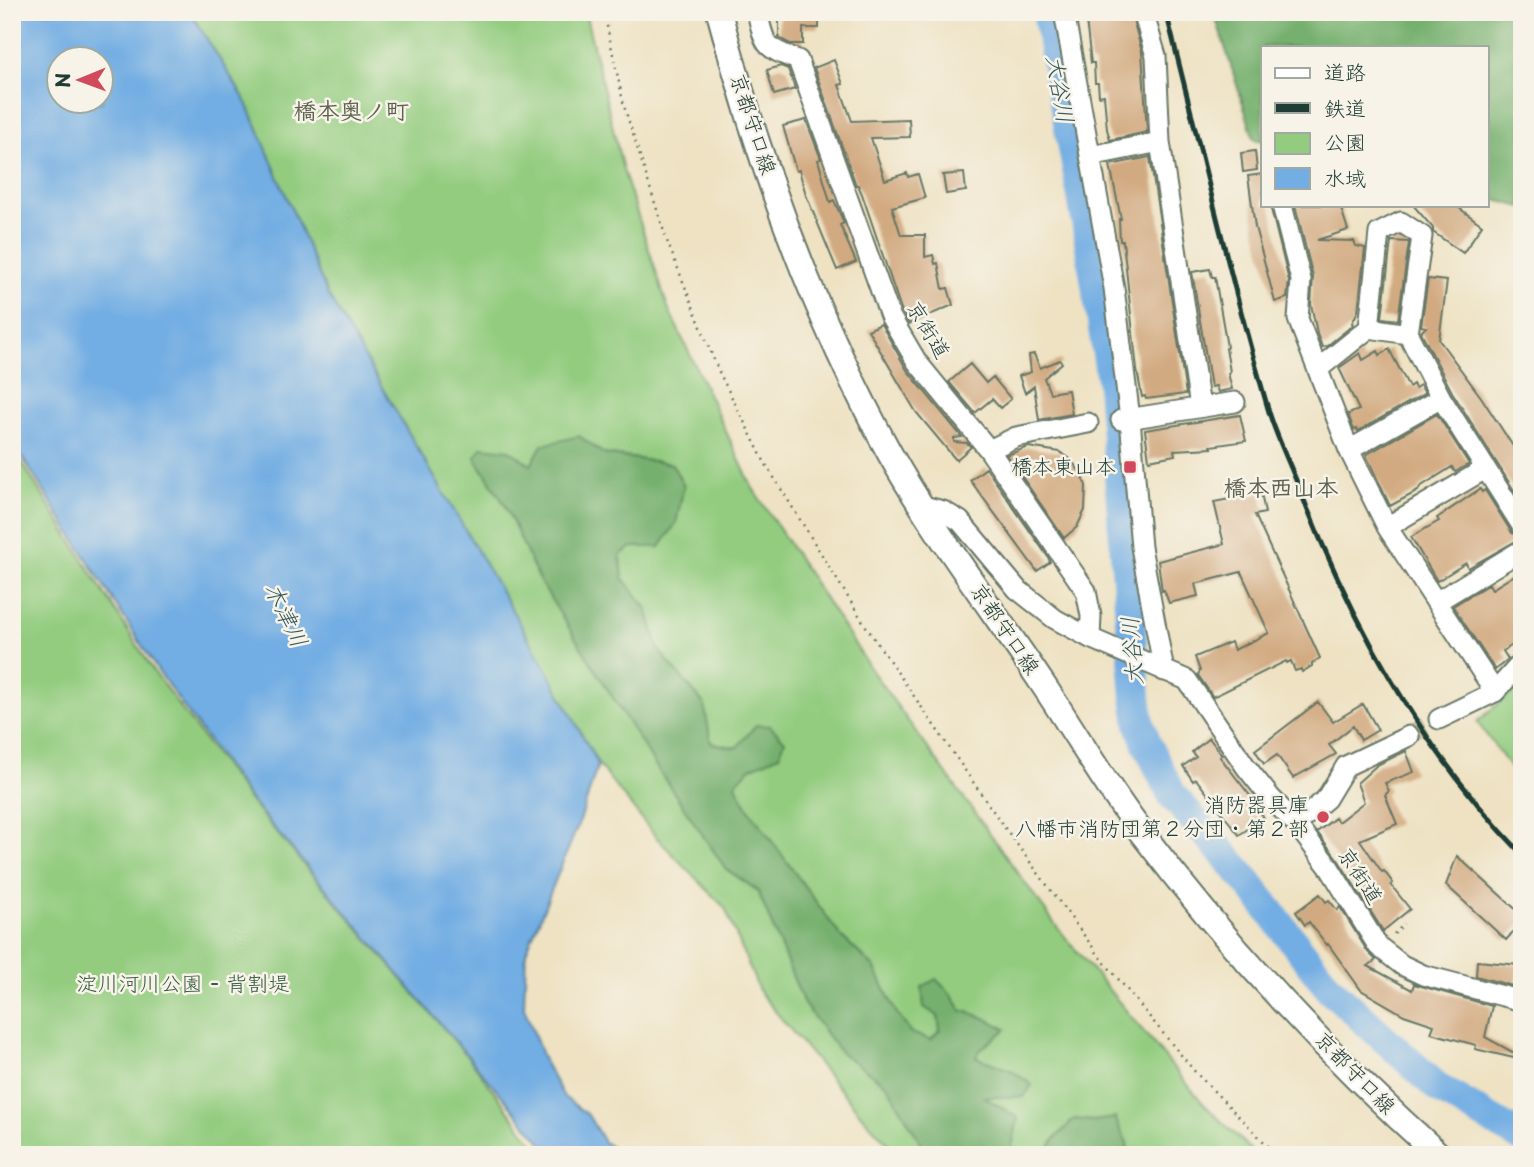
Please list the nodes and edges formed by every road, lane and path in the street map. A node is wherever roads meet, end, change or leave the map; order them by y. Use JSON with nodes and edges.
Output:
{"nodes":[{"id":1,"x":604,"y":12,"type":"edge"},
{"id":2,"x":719,"y":12,"type":"edge"},
{"id":3,"x":757,"y":12,"type":"edge"},
{"id":4,"x":1064,"y":12,"type":"edge"},
{"id":5,"x":1143,"y":12,"type":"edge"},
{"id":6,"x":1160,"y":142,"type":"junction"},
{"id":7,"x":1090,"y":156,"type":"junction"},
{"id":8,"x":1282,"y":206,"type":"edge"},
{"id":9,"x":1368,"y":328,"type":"junction"},
{"id":10,"x":1408,"y":334,"type":"junction"},
{"id":11,"x":1318,"y":369,"type":"junction"},
{"id":12,"x":1441,"y":398,"type":"junction"},
{"id":13,"x":1235,"y":402,"type":"dead end"},
{"id":14,"x":1200,"y":407,"type":"junction"},
{"id":15,"x":1126,"y":419,"type":"junction"},
{"id":16,"x":1088,"y":423,"type":"dead end"},
{"id":17,"x":989,"y":450,"type":"junction"},
{"id":18,"x":1349,"y":450,"type":"junction"},
{"id":19,"x":1485,"y":469,"type":"junction"},
{"id":20,"x":923,"y":506,"type":"junction"},
{"id":21,"x":1522,"y":526,"type":"edge"},
{"id":22,"x":1387,"y":527,"type":"junction"},
{"id":23,"x":1522,"y":550,"type":"edge"},
{"id":24,"x":1436,"y":602,"type":"junction"},
{"id":25,"x":1099,"y":642,"type":"junction"},
{"id":26,"x":1522,"y":662,"type":"edge"},
{"id":27,"x":1164,"y":671,"type":"junction"},
{"id":28,"x":1495,"y":692,"type":"junction"},
{"id":29,"x":1439,"y":719,"type":"tunnel mouth"},
{"id":30,"x":1409,"y":736,"type":"tunnel mouth"},
{"id":31,"x":1296,"y":824,"type":"junction"},
{"id":32,"x":1522,"y":1001,"type":"edge"},
{"id":33,"x":1277,"y":1155,"type":"edge"},
{"id":34,"x":1439,"y":1155,"type":"edge"}],
"edges":[{"from":1,"to":33,"type":"path"},
{"from":2,"to":20,"type":"main road","name":"京都守口線"},
{"from":3,"to":17,"type":"street","name":"京街道"},
{"from":4,"to":7,"type":"street"},
{"from":5,"to":6,"type":"street"},
{"from":6,"to":7,"type":"street"},
{"from":6,"to":14,"type":"street"},
{"from":7,"to":15,"type":"street"},
{"from":8,"to":11,"type":"street"},
{"from":9,"to":10,"type":"street"},
{"from":9,"to":10,"type":"street"},
{"from":9,"to":11,"type":"street"},
{"from":10,"to":12,"type":"street"},
{"from":11,"to":18,"type":"street"},
{"from":12,"to":18,"type":"street"},
{"from":12,"to":19,"type":"street"},
{"from":13,"to":14,"type":"street"},
{"from":14,"to":15,"type":"street"},
{"from":15,"to":27,"type":"street"},
{"from":16,"to":17,"type":"street"},
{"from":17,"to":25,"type":"street","name":"京街道"},
{"from":18,"to":22,"type":"street"},
{"from":19,"to":21,"type":"street"},
{"from":19,"to":22,"type":"street"},
{"from":20,"to":25,"type":"street","name":"京街道"},
{"from":20,"to":34,"type":"main road","name":"京都守口線"},
{"from":22,"to":24,"type":"street"},
{"from":23,"to":24,"type":"street"},
{"from":24,"to":28,"type":"street"},
{"from":25,"to":27,"type":"street","name":"京街道"},
{"from":26,"to":28,"type":"street"},
{"from":27,"to":31,"type":"street","name":"京街道"},
{"from":28,"to":29,"type":"street"},
{"from":30,"to":31,"type":"street"},
{"from":31,"to":32,"type":"street","name":"京街道"}]}
